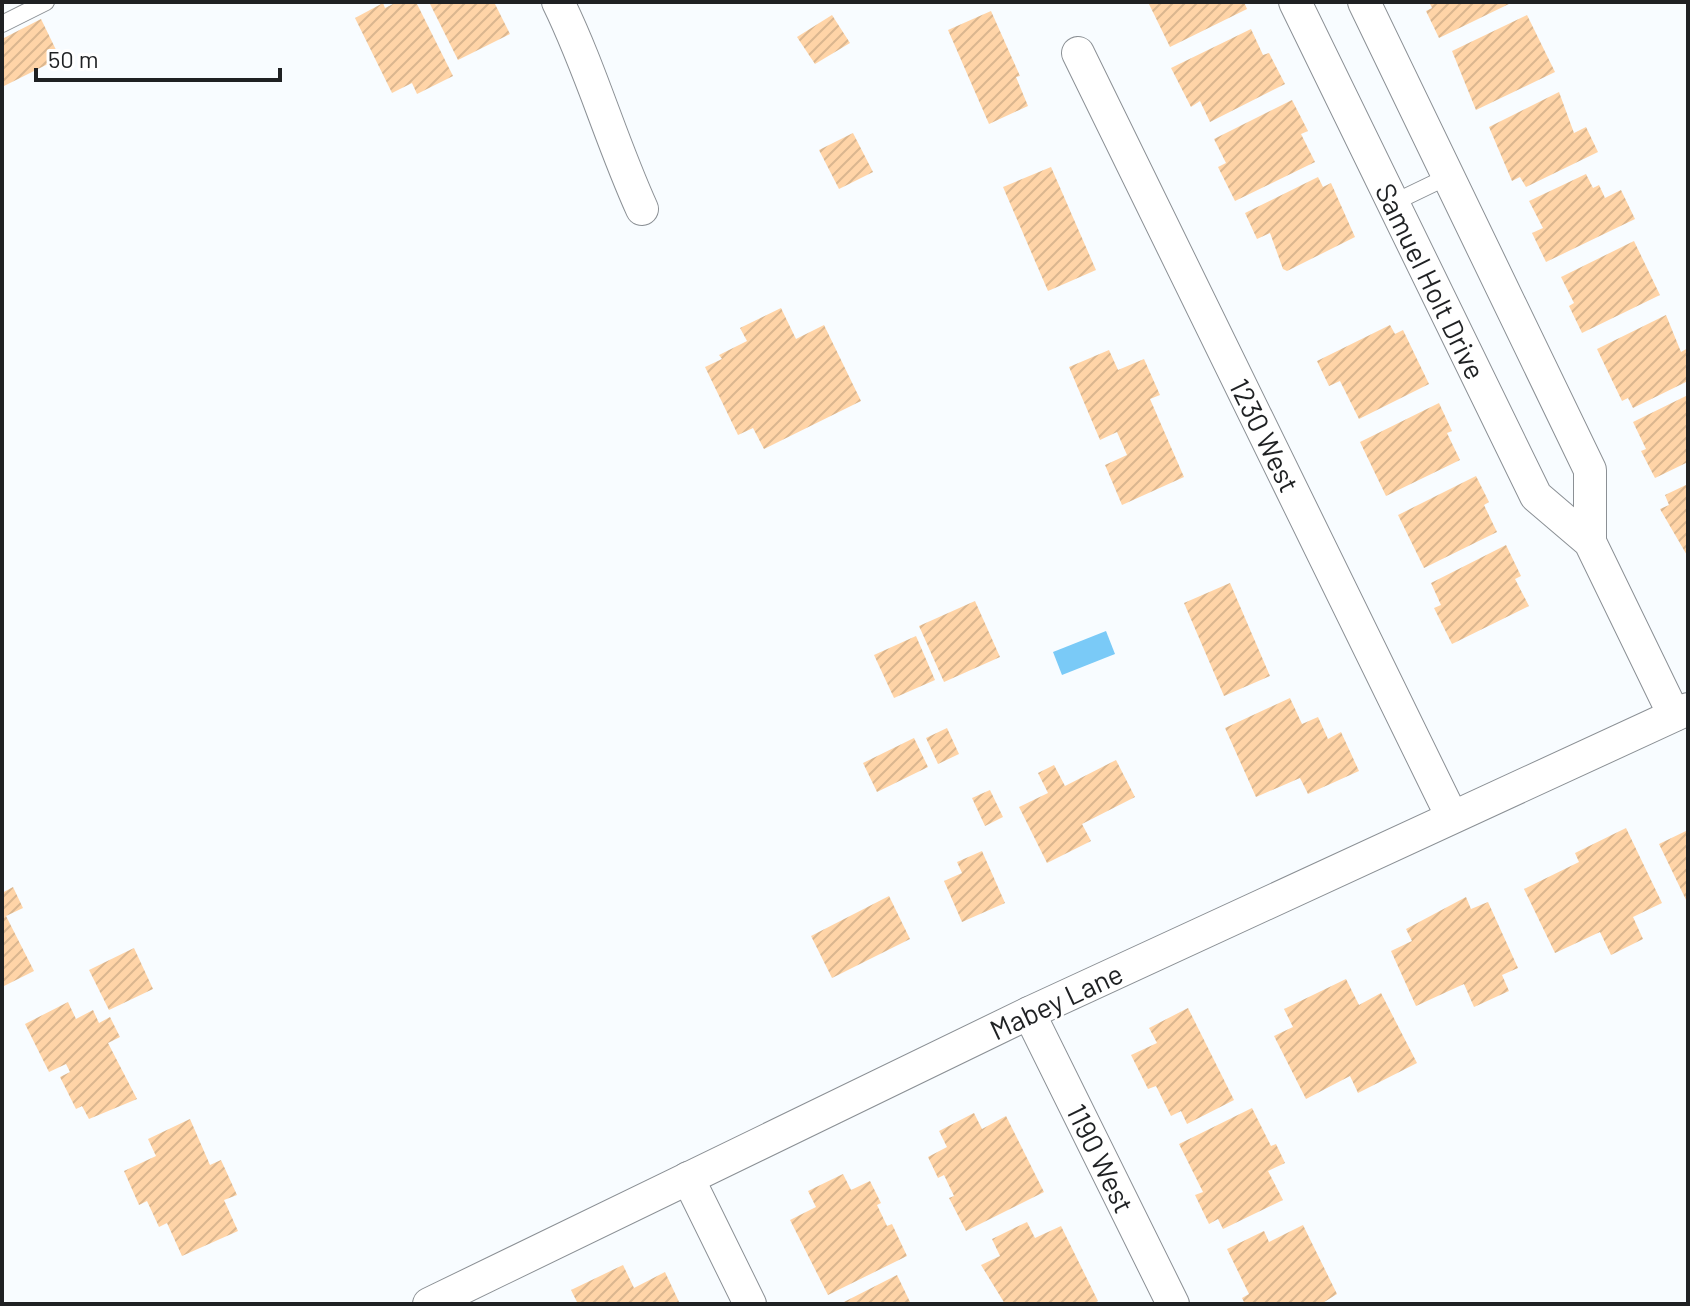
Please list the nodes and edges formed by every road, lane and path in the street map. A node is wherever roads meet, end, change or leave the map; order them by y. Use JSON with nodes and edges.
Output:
{"nodes":[{"id":1,"x":46,"y":2,"type":"edge"},
{"id":2,"x":558,"y":2,"type":"edge"},
{"id":3,"x":1295,"y":2,"type":"edge"},
{"id":4,"x":1364,"y":2,"type":"edge"},
{"id":5,"x":2,"y":24,"type":"edge"},
{"id":6,"x":1078,"y":53,"type":"dead end"},
{"id":7,"x":1449,"y":176,"type":"junction"},
{"id":8,"x":1393,"y":203,"type":"junction"},
{"id":9,"x":642,"y":209,"type":"dead end"},
{"id":10,"x":1590,"y":542,"type":"junction"},
{"id":11,"x":1681,"y":712,"type":"edge"},
{"id":12,"x":1452,"y":817,"type":"junction"},
{"id":13,"x":1029,"y":1013,"type":"junction"},
{"id":14,"x":688,"y":1178,"type":"junction"},
{"id":15,"x":429,"y":1304,"type":"edge"},
{"id":16,"x":750,"y":1304,"type":"edge"},
{"id":17,"x":1173,"y":1304,"type":"edge"}],
"edges":[{"from":1,"to":5,"type":"lane"},
{"from":2,"to":9,"type":"street"},
{"from":3,"to":8,"type":"street","name":"Samuel Holt Drive"},
{"from":4,"to":7,"type":"street","name":"Samuel Holt Drive"},
{"from":6,"to":12,"type":"street","name":"1230 West"},
{"from":7,"to":8,"type":"lane"},
{"from":7,"to":10,"type":"street","name":"Samuel Holt Drive"},
{"from":8,"to":10,"type":"street","name":"Samuel Holt Drive"},
{"from":10,"to":11,"type":"street","name":"Samuel Holt Drive"},
{"from":11,"to":12,"type":"street","name":"Mabey Lane"},
{"from":12,"to":13,"type":"street","name":"Mabey Lane"},
{"from":13,"to":14,"type":"street","name":"Mabey Lane"},
{"from":13,"to":17,"type":"street","name":"1190 West"},
{"from":14,"to":15,"type":"street","name":"Mabey Lane"},
{"from":14,"to":16,"type":"street"}]}
